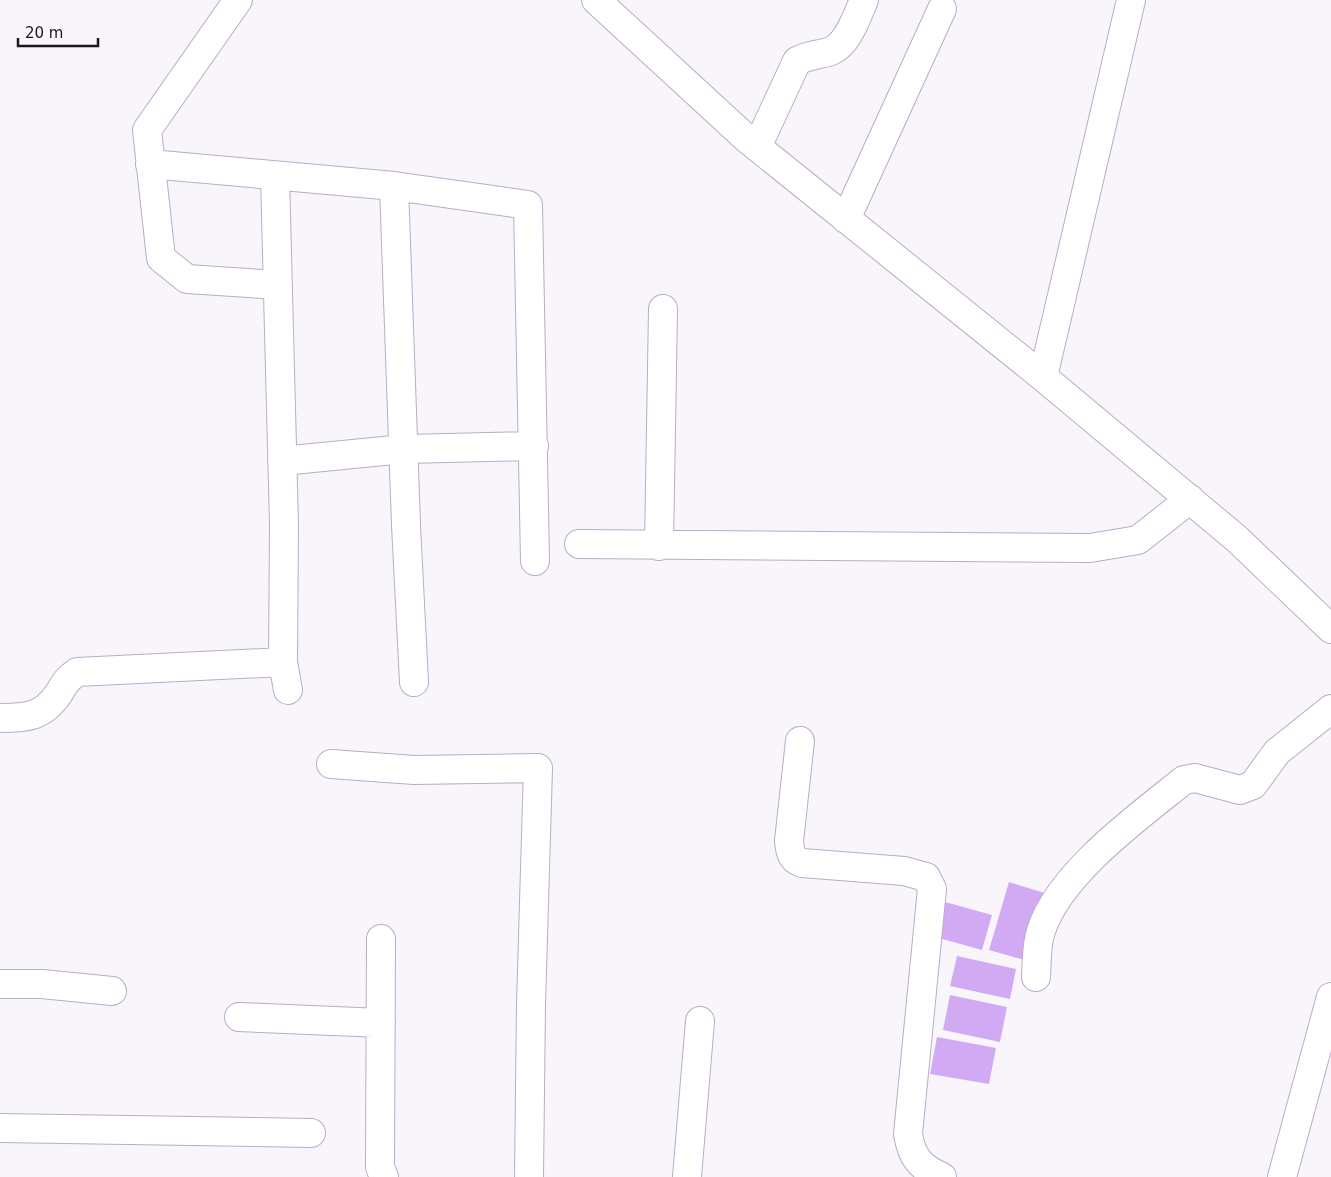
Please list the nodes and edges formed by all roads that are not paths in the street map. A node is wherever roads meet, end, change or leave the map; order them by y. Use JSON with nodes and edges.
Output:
{"nodes":[{"id":1,"x":238,"y":0,"type":"edge"},
{"id":2,"x":596,"y":0,"type":"edge"},
{"id":3,"x":864,"y":0,"type":"edge"},
{"id":4,"x":1131,"y":0,"type":"edge"},
{"id":5,"x":942,"y":9,"type":"dead end"},
{"id":6,"x":758,"y":147,"type":"junction"},
{"id":7,"x":150,"y":164,"type":"junction"},
{"id":8,"x":275,"y":176,"type":"junction"},
{"id":9,"x":394,"y":186,"type":"junction"},
{"id":10,"x":846,"y":219,"type":"junction"},
{"id":11,"x":278,"y":285,"type":"junction"},
{"id":12,"x":663,"y":308,"type":"dead end"},
{"id":13,"x":1043,"y":376,"type":"junction"},
{"id":14,"x":534,"y":446,"type":"junction"},
{"id":15,"x":404,"y":450,"type":"junction"},
{"id":16,"x":282,"y":461,"type":"junction"},
{"id":17,"x":1190,"y":499,"type":"junction"},
{"id":18,"x":579,"y":544,"type":"dead end"},
{"id":19,"x":658,"y":546,"type":"junction"},
{"id":20,"x":535,"y":561,"type":"dead end"},
{"id":21,"x":1331,"y":630,"type":"edge"},
{"id":22,"x":283,"y":662,"type":"junction"},
{"id":23,"x":414,"y":682,"type":"dead end"},
{"id":24,"x":288,"y":690,"type":"dead end"},
{"id":25,"x":1331,"y":710,"type":"edge"},
{"id":26,"x":0,"y":718,"type":"edge"},
{"id":27,"x":800,"y":741,"type":"dead end"},
{"id":28,"x":331,"y":764,"type":"dead end"},
{"id":29,"x":381,"y":939,"type":"dead end"},
{"id":30,"x":1036,"y":977,"type":"dead end"},
{"id":31,"x":0,"y":984,"type":"edge"},
{"id":32,"x":112,"y":991,"type":"dead end"},
{"id":33,"x":1331,"y":997,"type":"edge"},
{"id":34,"x":239,"y":1018,"type":"dead end"},
{"id":35,"x":700,"y":1022,"type":"dead end"},
{"id":36,"x":381,"y":1023,"type":"junction"},
{"id":37,"x":0,"y":1128,"type":"edge"},
{"id":38,"x":311,"y":1134,"type":"dead end"},
{"id":39,"x":384,"y":1177,"type":"edge"},
{"id":40,"x":529,"y":1177,"type":"edge"},
{"id":41,"x":687,"y":1177,"type":"edge"},
{"id":42,"x":942,"y":1177,"type":"edge"},
{"id":43,"x":1282,"y":1177,"type":"edge"}],
"edges":[{"from":1,"to":7,"type":"street"},
{"from":2,"to":6,"type":"street"},
{"from":3,"to":6,"type":"street"},
{"from":4,"to":13,"type":"street"},
{"from":5,"to":10,"type":"street"},
{"from":6,"to":10,"type":"street"},
{"from":7,"to":8,"type":"street"},
{"from":7,"to":11,"type":"street"},
{"from":8,"to":9,"type":"street"},
{"from":8,"to":11,"type":"street"},
{"from":9,"to":14,"type":"street"},
{"from":9,"to":15,"type":"street"},
{"from":10,"to":13,"type":"street"},
{"from":11,"to":16,"type":"street"},
{"from":12,"to":19,"type":"street"},
{"from":13,"to":17,"type":"street"},
{"from":14,"to":15,"type":"street"},
{"from":14,"to":20,"type":"street"},
{"from":15,"to":16,"type":"street"},
{"from":15,"to":23,"type":"street"},
{"from":16,"to":22,"type":"street"},
{"from":17,"to":19,"type":"street"},
{"from":17,"to":21,"type":"street"},
{"from":18,"to":19,"type":"street"},
{"from":22,"to":24,"type":"street"},
{"from":22,"to":26,"type":"street"},
{"from":25,"to":30,"type":"street"},
{"from":27,"to":42,"type":"street"},
{"from":28,"to":40,"type":"street"},
{"from":29,"to":36,"type":"street"},
{"from":31,"to":32,"type":"street"},
{"from":33,"to":43,"type":"street"},
{"from":34,"to":36,"type":"street"},
{"from":35,"to":41,"type":"street"},
{"from":36,"to":39,"type":"street"},
{"from":37,"to":38,"type":"street"}]}
